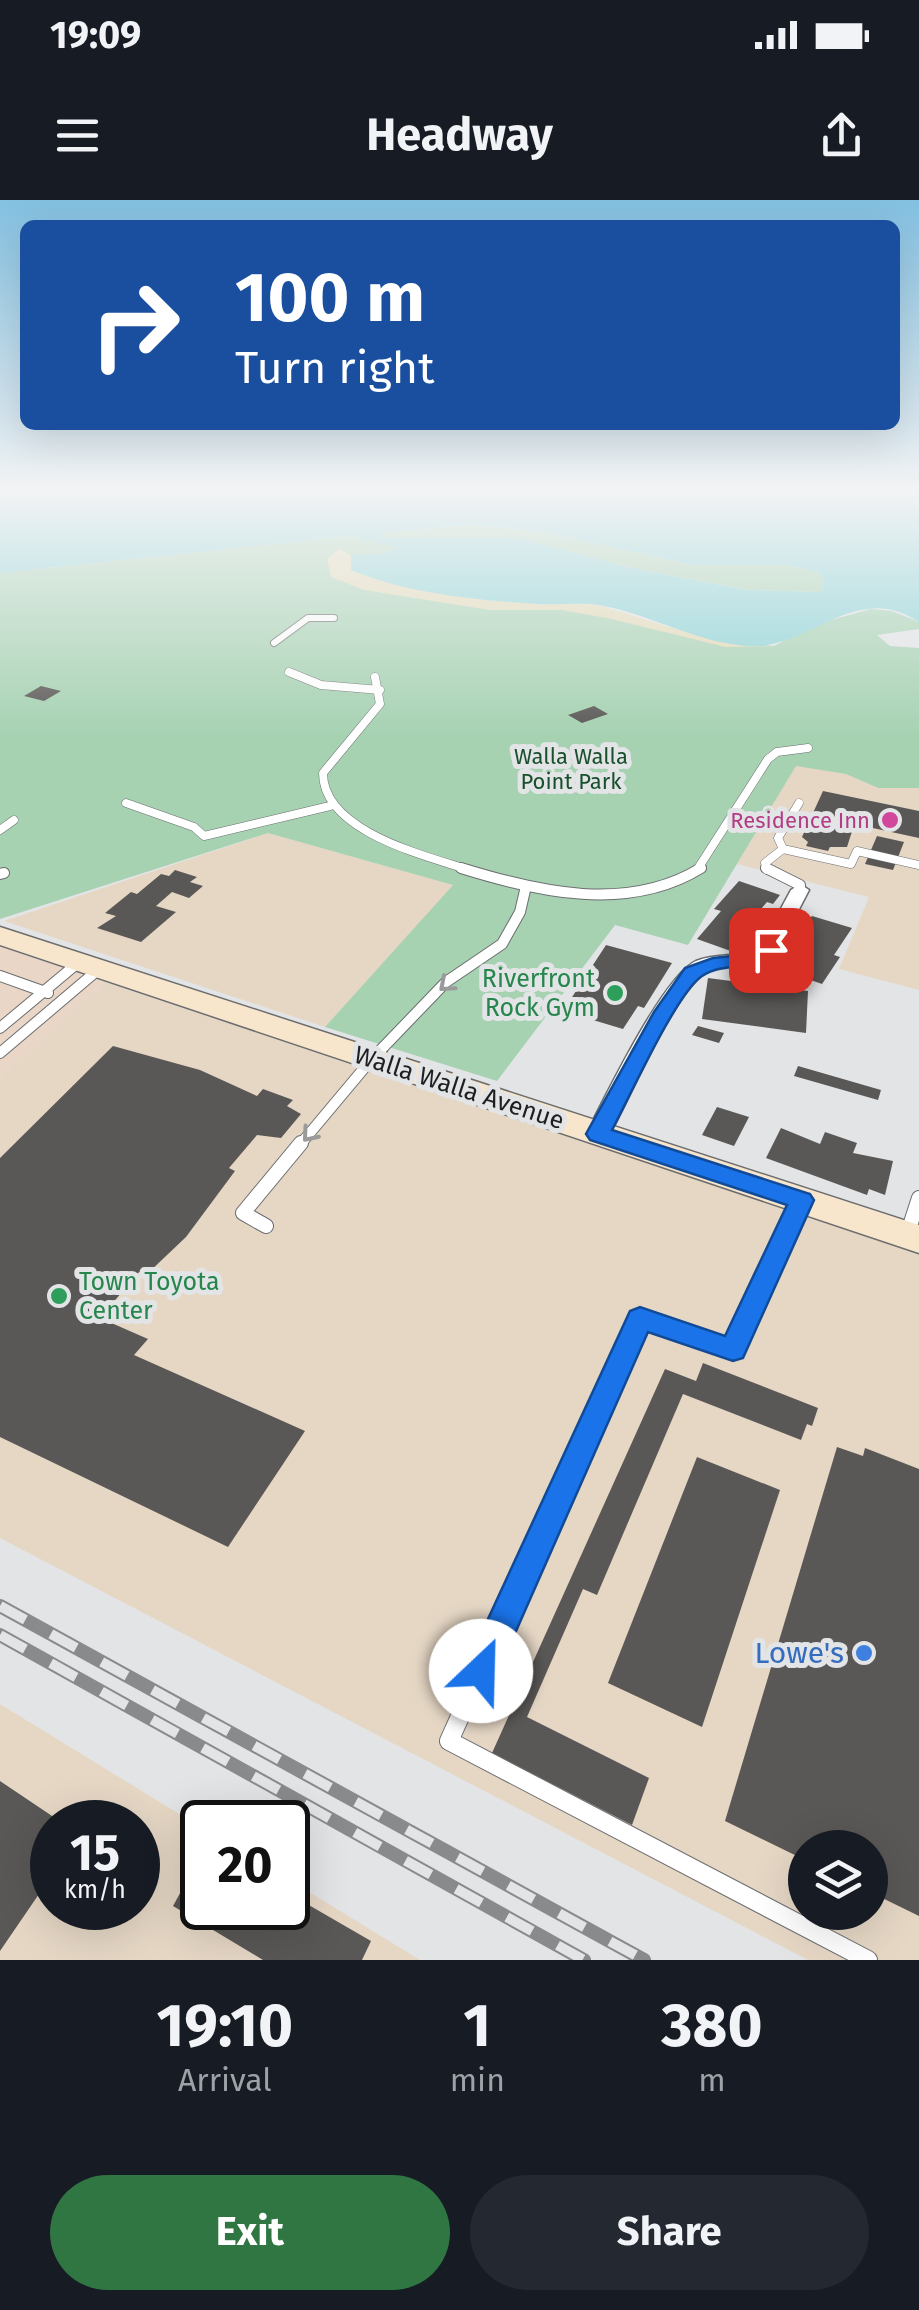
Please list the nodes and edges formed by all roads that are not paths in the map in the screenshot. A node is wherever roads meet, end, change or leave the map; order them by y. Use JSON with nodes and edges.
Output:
{"nodes":[{"id":1,"x":334,"y":618,"type":"dead end"},
{"id":2,"x":274,"y":643,"type":"dead end"},
{"id":3,"x":289,"y":672,"type":"dead end"},
{"id":4,"x":376,"y":676,"type":"dead end"},
{"id":5,"x":380,"y":690,"type":"junction"},
{"id":6,"x":808,"y":748,"type":"dead end"},
{"id":7,"x":126,"y":803,"type":"dead end"},
{"id":8,"x":799,"y":803,"type":"dead end"},
{"id":9,"x":330,"y":806,"type":"junction"},
{"id":10,"x":14,"y":820,"type":"dead end"},
{"id":11,"x":0,"y":830,"type":"edge"},
{"id":12,"x":783,"y":850,"type":"junction"},
{"id":13,"x":919,"y":865,"type":"edge"},
{"id":14,"x":526,"y":886,"type":"junction"},
{"id":15,"x":800,"y":890,"type":"joint"},
{"id":16,"x":0,"y":936,"type":"edge"},
{"id":17,"x":89,"y":966,"type":"junction"},
{"id":18,"x":0,"y":976,"type":"edge"},
{"id":19,"x":44,"y":991,"type":"junction"},
{"id":20,"x":64,"y":998,"type":"junction"},
{"id":21,"x":0,"y":1028,"type":"edge"},
{"id":22,"x":0,"y":1053,"type":"edge"},
{"id":23,"x":371,"y":1060,"type":"junction"},
{"id":24,"x":598,"y":1134,"type":"junction"},
{"id":25,"x":919,"y":1198,"type":"edge"},
{"id":26,"x":802,"y":1200,"type":"junction"},
{"id":27,"x":266,"y":1226,"type":"dead end"},
{"id":28,"x":913,"y":1237,"type":"edge"},
{"id":29,"x":868,"y":1960,"type":"edge"}],
"edges":[{"from":1,"to":2,"type":"lane"},
{"from":3,"to":5,"type":"lane"},
{"from":4,"to":5,"type":"lane"},
{"from":5,"to":9,"type":"lane"},
{"from":6,"to":14,"type":"lane"},
{"from":7,"to":9,"type":"lane"},
{"from":8,"to":12,"type":"lane"},
{"from":9,"to":14,"type":"lane"},
{"from":10,"to":11,"type":"lane"},
{"from":12,"to":13,"type":"lane"},
{"from":12,"to":15,"type":"lane"},
{"from":14,"to":23,"type":"lane","one_way":true},
{"from":15,"to":24,"type":"street"},
{"from":16,"to":17,"type":"street","name":"Walla Walla Avenue"},
{"from":17,"to":19,"type":"lane"},
{"from":17,"to":20,"type":"lane"},
{"from":17,"to":23,"type":"street","name":"Walla Walla Avenue"},
{"from":18,"to":19,"type":"lane"},
{"from":19,"to":20,"type":"lane"},
{"from":19,"to":21,"type":"lane"},
{"from":20,"to":22,"type":"lane"},
{"from":23,"to":24,"type":"street","name":"Walla Walla Avenue"},
{"from":23,"to":27,"type":"lane","one_way":true},
{"from":24,"to":26,"type":"street","name":"Walla Walla Avenue"},
{"from":25,"to":28,"type":"lane"},
{"from":26,"to":28,"type":"street","name":"Walla Walla Avenue"},
{"from":26,"to":29,"type":"lane"}]}
